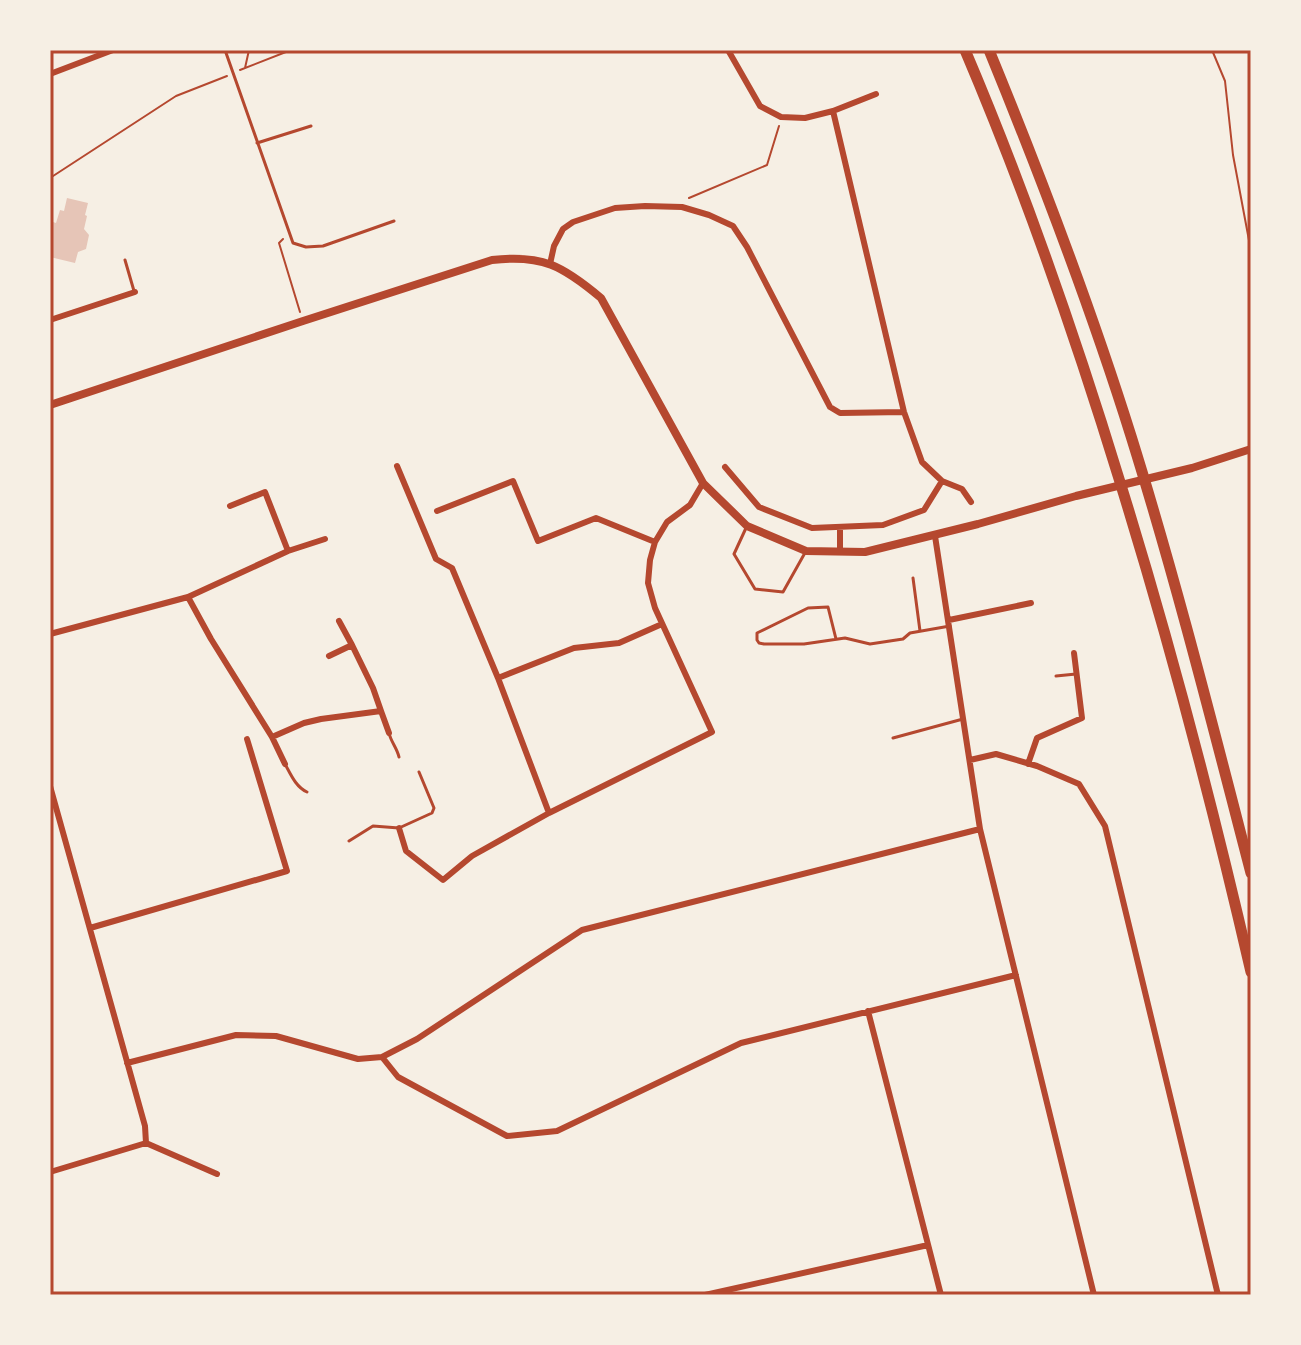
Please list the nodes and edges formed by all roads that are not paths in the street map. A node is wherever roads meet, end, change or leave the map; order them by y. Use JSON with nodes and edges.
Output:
{"nodes":[{"id":1,"x":113,"y":50,"type":"edge"},
{"id":2,"x":225,"y":50,"type":"edge"},
{"id":3,"x":728,"y":50,"type":"edge"},
{"id":4,"x":965,"y":50,"type":"edge"},
{"id":5,"x":989,"y":50,"type":"edge"},
{"id":6,"x":50,"y":74,"type":"edge"},
{"id":7,"x":876,"y":94,"type":"dead end"},
{"id":8,"x":833,"y":111,"type":"junction"},
{"id":9,"x":311,"y":126,"type":"dead end"},
{"id":10,"x":257,"y":143,"type":"junction"},
{"id":11,"x":394,"y":221,"type":"dead end"},
{"id":12,"x":125,"y":260,"type":"dead end"},
{"id":13,"x":550,"y":264,"type":"junction"},
{"id":14,"x":135,"y":292,"type":"joint"},
{"id":15,"x":50,"y":320,"type":"edge"},
{"id":16,"x":50,"y":405,"type":"edge"},
{"id":17,"x":904,"y":412,"type":"junction"},
{"id":18,"x":1251,"y":449,"type":"edge"},
{"id":19,"x":397,"y":466,"type":"dead end"},
{"id":20,"x":725,"y":467,"type":"dead end"},
{"id":21,"x":942,"y":481,"type":"junction"},
{"id":22,"x":703,"y":483,"type":"junction"},
{"id":23,"x":971,"y":502,"type":"dead end"},
{"id":24,"x":230,"y":506,"type":"dead end"},
{"id":25,"x":437,"y":511,"type":"dead end"},
{"id":26,"x":747,"y":526,"type":"junction"},
{"id":27,"x":840,"y":527,"type":"junction"},
{"id":28,"x":935,"y":536,"type":"junction"},
{"id":29,"x":325,"y":539,"type":"dead end"},
{"id":30,"x":655,"y":542,"type":"junction"},
{"id":31,"x":288,"y":551,"type":"junction"},
{"id":32,"x":806,"y":551,"type":"junction"},
{"id":33,"x":840,"y":552,"type":"junction"},
{"id":34,"x":913,"y":578,"type":"dead end"},
{"id":35,"x":188,"y":597,"type":"junction"},
{"id":36,"x":1031,"y":603,"type":"dead end"},
{"id":37,"x":339,"y":621,"type":"dead end"},
{"id":38,"x":949,"y":623,"type":"junction"},
{"id":39,"x":662,"y":624,"type":"junction"},
{"id":40,"x":920,"y":631,"type":"junction"},
{"id":41,"x":50,"y":634,"type":"edge"},
{"id":42,"x":836,"y":639,"type":"junction"},
{"id":43,"x":352,"y":645,"type":"junction"},
{"id":44,"x":1074,"y":653,"type":"dead end"},
{"id":45,"x":329,"y":656,"type":"dead end"},
{"id":46,"x":1076,"y":674,"type":"junction"},
{"id":47,"x":1056,"y":676,"type":"dead end"},
{"id":48,"x":498,"y":678,"type":"junction"},
{"id":49,"x":381,"y":711,"type":"junction"},
{"id":50,"x":964,"y":719,"type":"junction"},
{"id":51,"x":389,"y":733,"type":"joint"},
{"id":52,"x":272,"y":737,"type":"junction"},
{"id":53,"x":893,"y":738,"type":"dead end"},
{"id":54,"x":247,"y":739,"type":"dead end"},
{"id":55,"x":399,"y":757,"type":"dead end"},
{"id":56,"x":970,"y":760,"type":"junction"},
{"id":57,"x":285,"y":764,"type":"joint"},
{"id":58,"x":1028,"y":764,"type":"junction"},
{"id":59,"x":419,"y":772,"type":"dead end"},
{"id":60,"x":50,"y":786,"type":"edge"},
{"id":61,"x":307,"y":792,"type":"dead end"},
{"id":62,"x":549,"y":813,"type":"junction"},
{"id":63,"x":399,"y":828,"type":"junction"},
{"id":64,"x":980,"y":829,"type":"junction"},
{"id":65,"x":349,"y":841,"type":"dead end"},
{"id":66,"x":1251,"y":873,"type":"edge"},
{"id":67,"x":90,"y":928,"type":"junction"},
{"id":68,"x":1251,"y":972,"type":"edge"},
{"id":69,"x":1016,"y":975,"type":"junction"},
{"id":70,"x":868,"y":1011,"type":"junction"},
{"id":71,"x":382,"y":1057,"type":"junction"},
{"id":72,"x":127,"y":1063,"type":"junction"},
{"id":73,"x":146,"y":1143,"type":"junction"},
{"id":74,"x":50,"y":1172,"type":"edge"},
{"id":75,"x":217,"y":1174,"type":"dead end"},
{"id":76,"x":928,"y":1245,"type":"junction"},
{"id":77,"x":705,"y":1295,"type":"edge"},
{"id":78,"x":941,"y":1295,"type":"edge"},
{"id":79,"x":1094,"y":1295,"type":"edge"},
{"id":80,"x":1218,"y":1295,"type":"edge"}],
"edges":[{"from":1,"to":6,"type":"street"},
{"from":2,"to":10,"type":"lane"},
{"from":3,"to":8,"type":"street"},
{"from":4,"to":68,"type":"highway"},
{"from":5,"to":66,"type":"highway"},
{"from":7,"to":8,"type":"street"},
{"from":8,"to":17,"type":"street"},
{"from":9,"to":10,"type":"lane"},
{"from":10,"to":11,"type":"lane"},
{"from":12,"to":14,"type":"lane"},
{"from":13,"to":16,"type":"street"},
{"from":13,"to":17,"type":"street"},
{"from":13,"to":22,"type":"street"},
{"from":14,"to":15,"type":"street"},
{"from":17,"to":21,"type":"street"},
{"from":18,"to":28,"type":"street"},
{"from":19,"to":48,"type":"street"},
{"from":20,"to":27,"type":"street"},
{"from":21,"to":23,"type":"street"},
{"from":21,"to":27,"type":"street"},
{"from":22,"to":26,"type":"street"},
{"from":22,"to":30,"type":"street"},
{"from":24,"to":31,"type":"street"},
{"from":25,"to":30,"type":"street"},
{"from":26,"to":32,"type":"street"},
{"from":26,"to":32,"type":"lane"},
{"from":27,"to":33,"type":"street"},
{"from":28,"to":33,"type":"street"},
{"from":28,"to":38,"type":"street"},
{"from":29,"to":31,"type":"street"},
{"from":30,"to":39,"type":"street"},
{"from":31,"to":35,"type":"street"},
{"from":32,"to":33,"type":"street"},
{"from":34,"to":40,"type":"lane"},
{"from":35,"to":41,"type":"street"},
{"from":35,"to":52,"type":"street"},
{"from":36,"to":38,"type":"street"},
{"from":37,"to":43,"type":"street"},
{"from":38,"to":40,"type":"lane"},
{"from":38,"to":50,"type":"street"},
{"from":39,"to":48,"type":"street"},
{"from":39,"to":62,"type":"street"},
{"from":40,"to":42,"type":"lane"},
{"from":42,"to":42,"type":"lane"},
{"from":43,"to":45,"type":"street"},
{"from":43,"to":49,"type":"street"},
{"from":44,"to":46,"type":"street"},
{"from":46,"to":47,"type":"lane"},
{"from":46,"to":58,"type":"street"},
{"from":48,"to":62,"type":"street"},
{"from":49,"to":51,"type":"street"},
{"from":49,"to":52,"type":"street"},
{"from":50,"to":53,"type":"lane"},
{"from":50,"to":56,"type":"street"},
{"from":51,"to":55,"type":"lane"},
{"from":52,"to":57,"type":"street"},
{"from":54,"to":67,"type":"street"},
{"from":56,"to":58,"type":"street"},
{"from":56,"to":64,"type":"street"},
{"from":57,"to":61,"type":"lane"},
{"from":58,"to":80,"type":"street"},
{"from":59,"to":63,"type":"lane"},
{"from":60,"to":67,"type":"street"},
{"from":62,"to":63,"type":"street"},
{"from":63,"to":65,"type":"lane"},
{"from":64,"to":69,"type":"street"},
{"from":64,"to":71,"type":"street"},
{"from":67,"to":72,"type":"street"},
{"from":69,"to":70,"type":"street"},
{"from":69,"to":79,"type":"street"},
{"from":70,"to":71,"type":"street"},
{"from":70,"to":76,"type":"street"},
{"from":71,"to":72,"type":"street"},
{"from":72,"to":73,"type":"street"},
{"from":73,"to":74,"type":"street"},
{"from":73,"to":75,"type":"street"},
{"from":76,"to":77,"type":"street"},
{"from":76,"to":78,"type":"street"}]}
